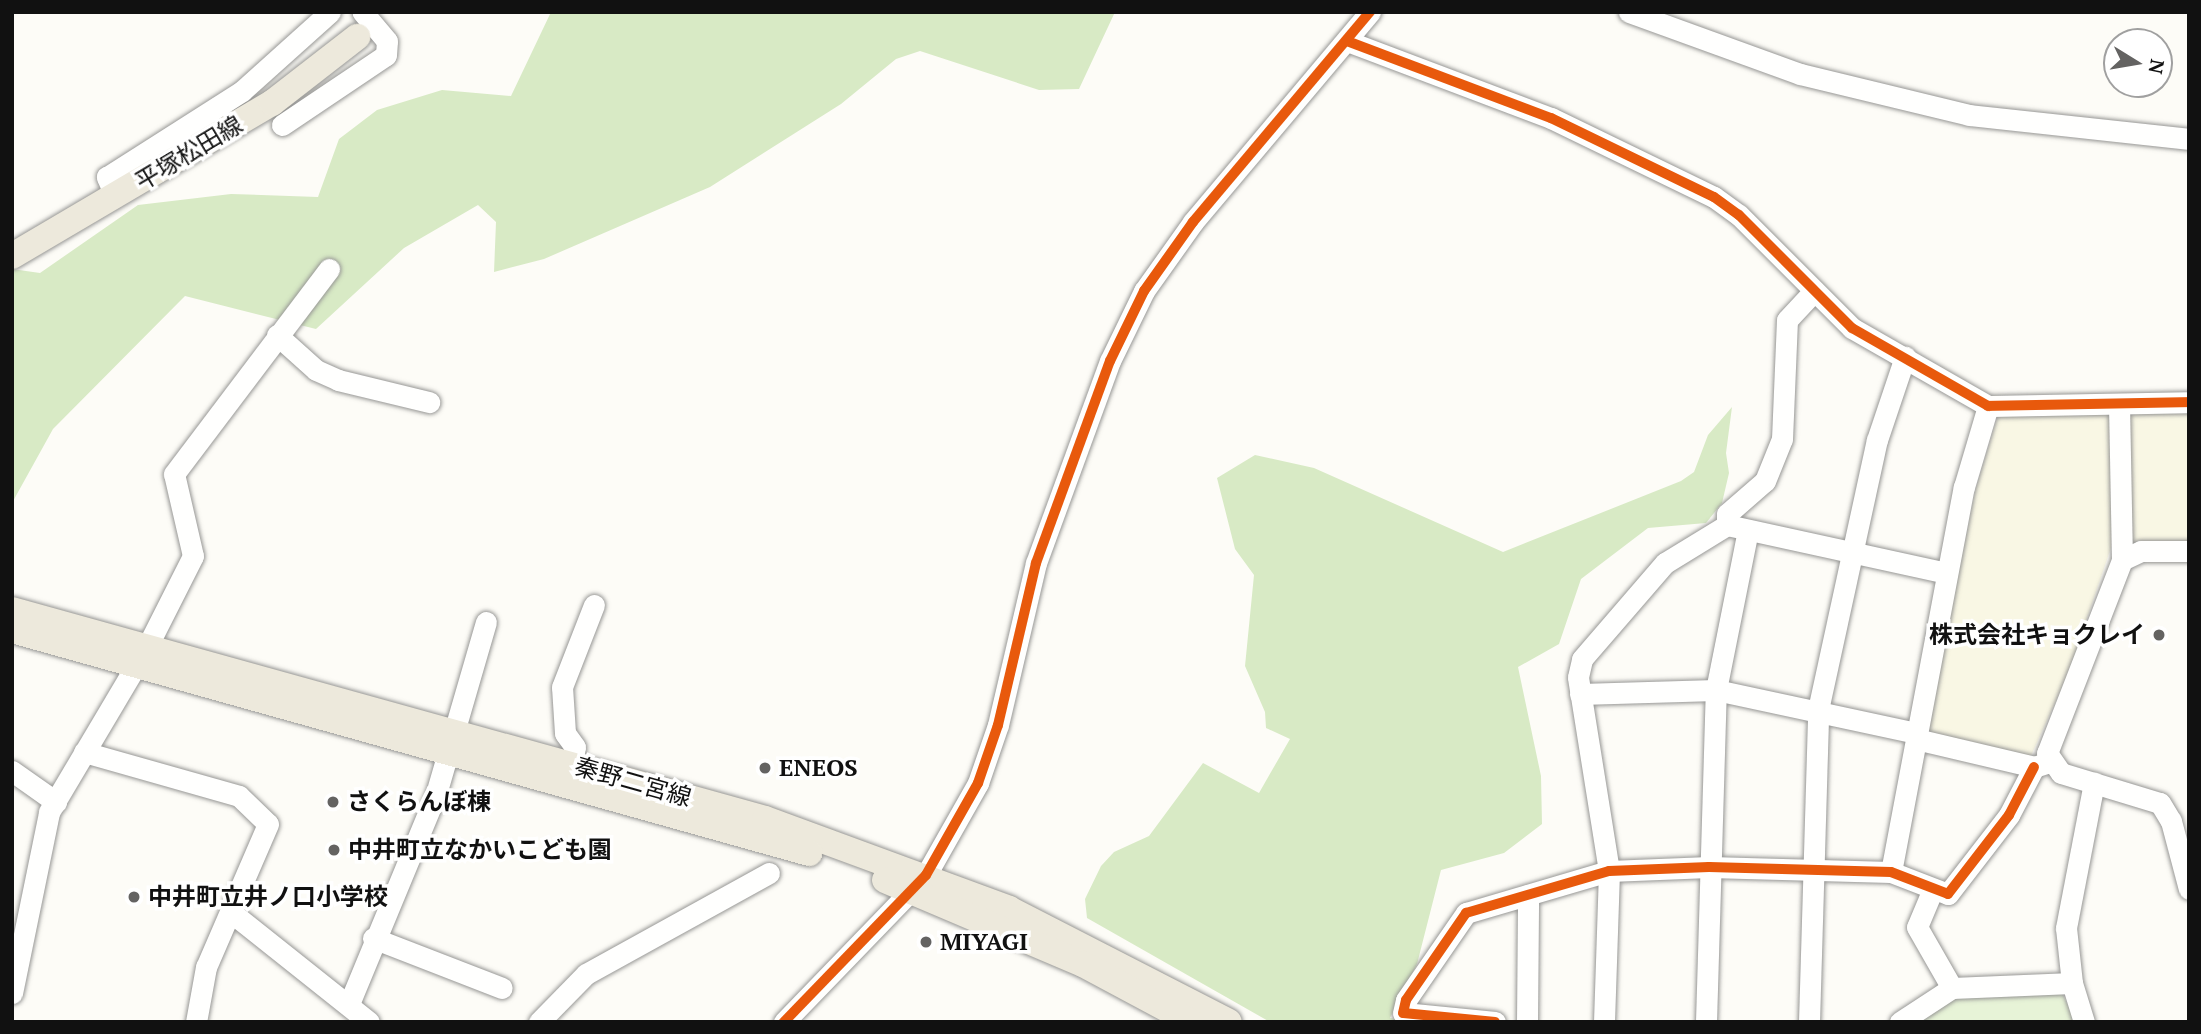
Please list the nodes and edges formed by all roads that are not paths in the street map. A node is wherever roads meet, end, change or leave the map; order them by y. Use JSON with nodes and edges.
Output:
{"nodes":[{"id":1,"x":330,"y":12,"type":"edge"},
{"id":2,"x":1370,"y":12,"type":"edge"},
{"id":3,"x":1629,"y":12,"type":"edge"},
{"id":4,"x":360,"y":24,"type":"edge"},
{"id":5,"x":1347,"y":41,"type":"junction"},
{"id":6,"x":282,"y":125,"type":"dead end"},
{"id":7,"x":2189,"y":139,"type":"edge"},
{"id":8,"x":115,"y":196,"type":"junction"},
{"id":9,"x":12,"y":256,"type":"edge"},
{"id":10,"x":329,"y":269,"type":"dead end"},
{"id":11,"x":1814,"y":291,"type":"junction"},
{"id":12,"x":277,"y":335,"type":"junction"},
{"id":13,"x":1905,"y":357,"type":"junction"},
{"id":14,"x":429,"y":402,"type":"dead end"},
{"id":15,"x":2189,"y":402,"type":"edge"},
{"id":16,"x":2119,"y":404,"type":"junction"},
{"id":17,"x":1988,"y":405,"type":"junction"},
{"id":18,"x":1738,"y":527,"type":"junction"},
{"id":19,"x":1851,"y":550,"type":"junction"},
{"id":20,"x":2189,"y":551,"type":"edge"},
{"id":21,"x":2122,"y":560,"type":"junction"},
{"id":22,"x":1947,"y":573,"type":"junction"},
{"id":23,"x":594,"y":605,"type":"dead end"},
{"id":24,"x":12,"y":610,"type":"edge"},
{"id":25,"x":486,"y":622,"type":"dead end"},
{"id":26,"x":12,"y":630,"type":"edge"},
{"id":27,"x":141,"y":655,"type":"junction"},
{"id":28,"x":1716,"y":690,"type":"junction"},
{"id":29,"x":1580,"y":694,"type":"junction"},
{"id":30,"x":1818,"y":710,"type":"junction"},
{"id":31,"x":1916,"y":736,"type":"junction"},
{"id":32,"x":450,"y":741,"type":"junction"},
{"id":33,"x":84,"y":752,"type":"junction"},
{"id":34,"x":572,"y":765,"type":"junction"},
{"id":35,"x":2041,"y":765,"type":"junction"},
{"id":36,"x":12,"y":771,"type":"edge"},
{"id":37,"x":2094,"y":783,"type":"junction"},
{"id":38,"x":56,"y":802,"type":"junction"},
{"id":39,"x":1709,"y":867,"type":"junction"},
{"id":40,"x":1810,"y":869,"type":"junction"},
{"id":41,"x":1609,"y":871,"type":"junction"},
{"id":42,"x":1891,"y":872,"type":"junction"},
{"id":43,"x":769,"y":873,"type":"dead end"},
{"id":44,"x":920,"y":883,"type":"junction"},
{"id":45,"x":1933,"y":889,"type":"junction"},
{"id":46,"x":2189,"y":889,"type":"edge"},
{"id":47,"x":1528,"y":895,"type":"junction"},
{"id":48,"x":232,"y":913,"type":"junction"},
{"id":49,"x":19,"y":927,"type":"edge"},
{"id":50,"x":373,"y":938,"type":"junction"},
{"id":51,"x":2072,"y":983,"type":"junction"},
{"id":52,"x":502,"y":988,"type":"dead end"},
{"id":53,"x":1952,"y":988,"type":"junction"},
{"id":54,"x":13,"y":990,"type":"edge"},
{"id":55,"x":349,"y":1004,"type":"junction"},
{"id":56,"x":196,"y":1022,"type":"edge"},
{"id":57,"x":369,"y":1022,"type":"edge"},
{"id":58,"x":539,"y":1022,"type":"edge"},
{"id":59,"x":784,"y":1022,"type":"edge"},
{"id":60,"x":1191,"y":1022,"type":"edge"},
{"id":61,"x":1229,"y":1022,"type":"edge"},
{"id":62,"x":1495,"y":1022,"type":"edge"},
{"id":63,"x":1527,"y":1022,"type":"edge"},
{"id":64,"x":1604,"y":1022,"type":"edge"},
{"id":65,"x":1706,"y":1022,"type":"edge"},
{"id":66,"x":1809,"y":1022,"type":"edge"},
{"id":67,"x":1900,"y":1022,"type":"edge"},
{"id":68,"x":2084,"y":1022,"type":"edge"}],
"edges":[{"from":1,"to":8,"type":"street"},
{"from":2,"to":5,"type":"street"},
{"from":3,"to":7,"type":"street"},
{"from":4,"to":6,"type":"street"},
{"from":4,"to":8,"type":"main road","name":"平塚松田線"},
{"from":5,"to":11,"type":"street"},
{"from":5,"to":44,"type":"street"},
{"from":8,"to":9,"type":"main road","name":"平塚松田線"},
{"from":10,"to":12,"type":"street"},
{"from":11,"to":13,"type":"street"},
{"from":11,"to":18,"type":"street"},
{"from":12,"to":14,"type":"street"},
{"from":12,"to":27,"type":"street"},
{"from":13,"to":17,"type":"street"},
{"from":13,"to":19,"type":"street"},
{"from":15,"to":16,"type":"street"},
{"from":16,"to":17,"type":"street"},
{"from":16,"to":21,"type":"street"},
{"from":17,"to":22,"type":"street"},
{"from":18,"to":19,"type":"street"},
{"from":18,"to":28,"type":"street"},
{"from":18,"to":29,"type":"street"},
{"from":19,"to":22,"type":"street"},
{"from":19,"to":30,"type":"street"},
{"from":20,"to":21,"type":"street"},
{"from":21,"to":35,"type":"street"},
{"from":22,"to":31,"type":"street"},
{"from":23,"to":34,"type":"street"},
{"from":24,"to":27,"type":"main road","name":"秦野二宮線"},
{"from":25,"to":32,"type":"street"},
{"from":26,"to":27,"type":"main road","name":"秦野二宮線"},
{"from":27,"to":32,"type":"main road","name":"秦野二宮線"},
{"from":27,"to":33,"type":"street"},
{"from":28,"to":29,"type":"street"},
{"from":28,"to":30,"type":"street"},
{"from":28,"to":39,"type":"street"},
{"from":29,"to":41,"type":"street"},
{"from":30,"to":31,"type":"street"},
{"from":30,"to":40,"type":"street"},
{"from":31,"to":35,"type":"street"},
{"from":31,"to":42,"type":"street"},
{"from":32,"to":34,"type":"main road","name":"秦野二宮線"},
{"from":32,"to":44,"type":"main road","name":"秦野二宮線"},
{"from":32,"to":50,"type":"street"},
{"from":33,"to":38,"type":"street"},
{"from":33,"to":48,"type":"street"},
{"from":34,"to":44,"type":"main road","name":"秦野二宮線"},
{"from":35,"to":37,"type":"street"},
{"from":35,"to":45,"type":"street"},
{"from":36,"to":38,"type":"street"},
{"from":37,"to":46,"type":"street"},
{"from":37,"to":51,"type":"street"},
{"from":38,"to":49,"type":"street"},
{"from":39,"to":40,"type":"street"},
{"from":39,"to":41,"type":"street"},
{"from":39,"to":65,"type":"street"},
{"from":40,"to":42,"type":"street"},
{"from":40,"to":66,"type":"street"},
{"from":41,"to":47,"type":"street"},
{"from":41,"to":64,"type":"street"},
{"from":42,"to":45,"type":"street"},
{"from":43,"to":58,"type":"street"},
{"from":44,"to":59,"type":"street"},
{"from":44,"to":60,"type":"main road","name":"秦野二宮線"},
{"from":44,"to":61,"type":"main road","name":"秦野二宮線"},
{"from":45,"to":53,"type":"street"},
{"from":47,"to":62,"type":"street"},
{"from":47,"to":63,"type":"street"},
{"from":48,"to":55,"type":"street"},
{"from":48,"to":56,"type":"street"},
{"from":49,"to":54,"type":"street"},
{"from":50,"to":52,"type":"street"},
{"from":50,"to":55,"type":"street"},
{"from":51,"to":53,"type":"street"},
{"from":51,"to":68,"type":"street"},
{"from":53,"to":67,"type":"street"},
{"from":55,"to":57,"type":"street"}]}
